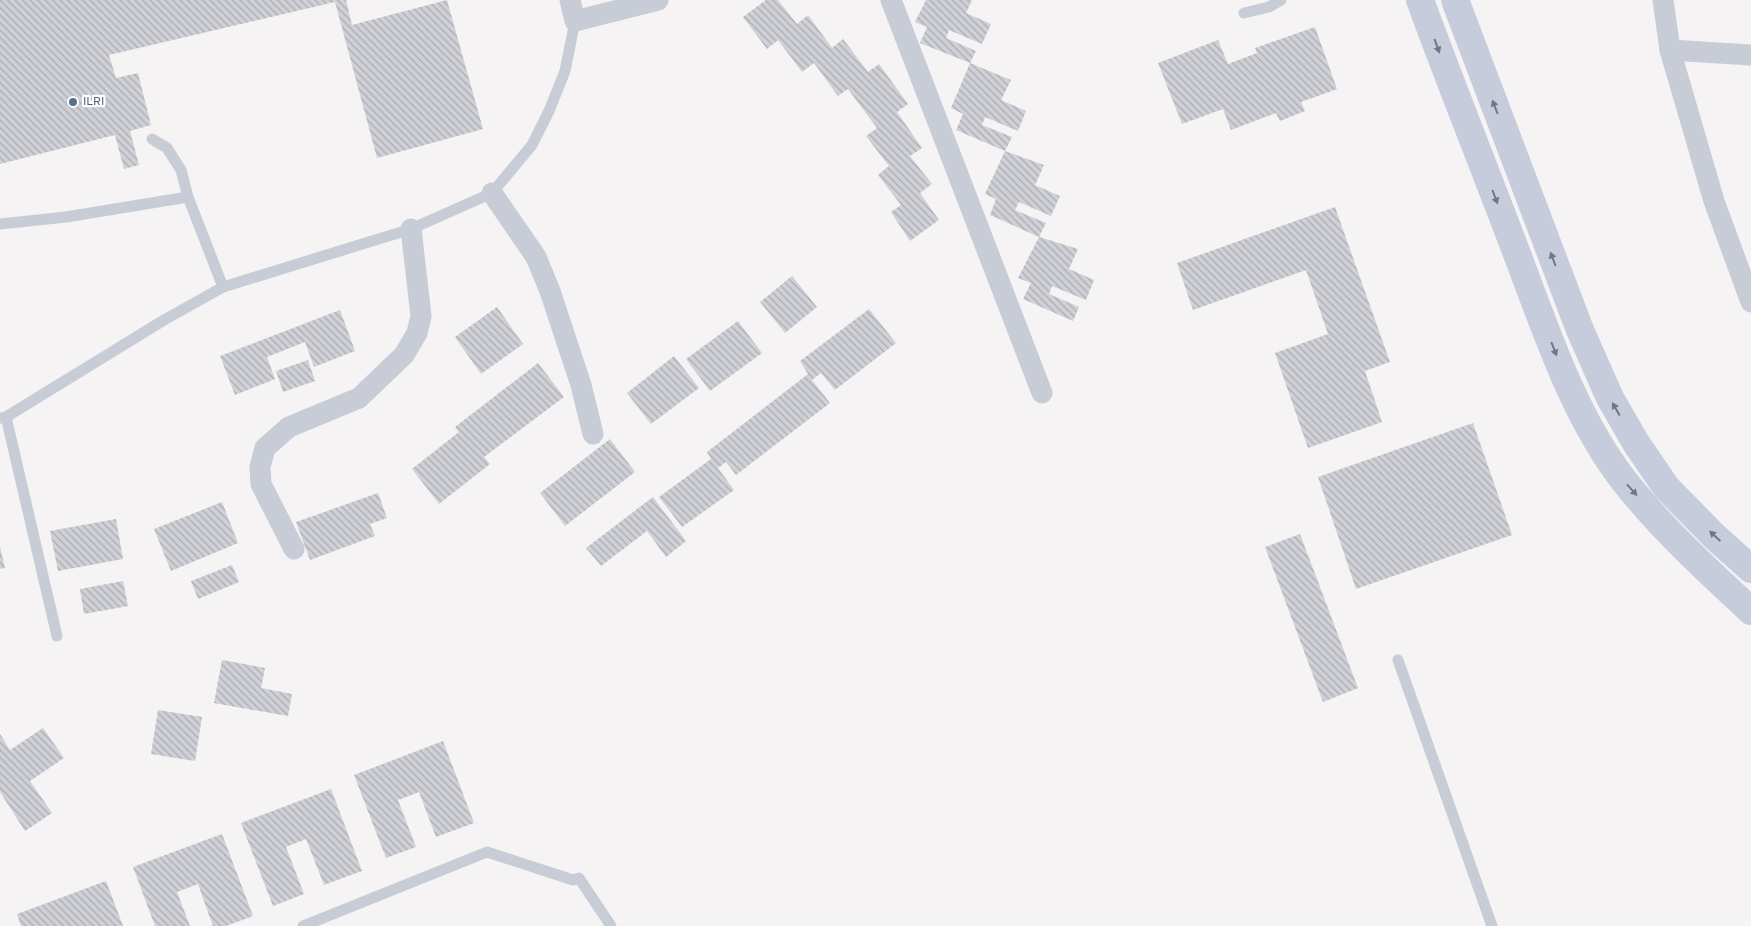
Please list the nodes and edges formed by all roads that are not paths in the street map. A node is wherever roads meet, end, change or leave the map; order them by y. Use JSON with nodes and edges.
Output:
{"nodes":[{"id":1,"x":570,"y":0,"type":"edge"},
{"id":2,"x":658,"y":0,"type":"edge"},
{"id":3,"x":891,"y":0,"type":"edge"},
{"id":4,"x":1280,"y":0,"type":"edge"},
{"id":5,"x":1420,"y":0,"type":"edge"},
{"id":6,"x":1455,"y":0,"type":"edge"},
{"id":7,"x":1664,"y":0,"type":"edge"},
{"id":8,"x":1244,"y":13,"type":"dead end"},
{"id":9,"x":575,"y":21,"type":"junction"},
{"id":10,"x":1670,"y":50,"type":"junction"},
{"id":11,"x":1751,"y":55,"type":"edge"},
{"id":12,"x":152,"y":139,"type":"dead end"},
{"id":13,"x":492,"y":193,"type":"junction"},
{"id":14,"x":188,"y":197,"type":"junction"},
{"id":15,"x":0,"y":224,"type":"edge"},
{"id":16,"x":411,"y":229,"type":"junction"},
{"id":17,"x":222,"y":287,"type":"junction"},
{"id":18,"x":1751,"y":302,"type":"edge"},
{"id":19,"x":1042,"y":393,"type":"dead end"},
{"id":20,"x":3,"y":418,"type":"edge"},
{"id":21,"x":593,"y":434,"type":"dead end"},
{"id":22,"x":294,"y":549,"type":"dead end"},
{"id":23,"x":1751,"y":569,"type":"edge"},
{"id":24,"x":1751,"y":611,"type":"edge"},
{"id":25,"x":56,"y":636,"type":"dead end"},
{"id":26,"x":1398,"y":660,"type":"dead end"},
{"id":27,"x":303,"y":926,"type":"edge"},
{"id":28,"x":611,"y":926,"type":"edge"},
{"id":29,"x":1492,"y":926,"type":"edge"}],
"edges":[{"from":1,"to":9,"type":"street"},
{"from":2,"to":9,"type":"street"},
{"from":3,"to":19,"type":"street"},
{"from":4,"to":8,"type":"lane"},
{"from":5,"to":24,"type":"main road","one_way":true},
{"from":23,"to":6,"type":"main road","one_way":true},
{"from":7,"to":10,"type":"street"},
{"from":9,"to":13,"type":"lane"},
{"from":10,"to":11,"type":"street"},
{"from":10,"to":18,"type":"street"},
{"from":12,"to":14,"type":"lane"},
{"from":13,"to":16,"type":"lane"},
{"from":13,"to":21,"type":"street"},
{"from":14,"to":15,"type":"lane"},
{"from":14,"to":17,"type":"lane"},
{"from":16,"to":17,"type":"lane"},
{"from":16,"to":22,"type":"street"},
{"from":17,"to":20,"type":"lane"},
{"from":20,"to":25,"type":"lane"},
{"from":26,"to":29,"type":"lane"},
{"from":27,"to":28,"type":"lane"}]}
